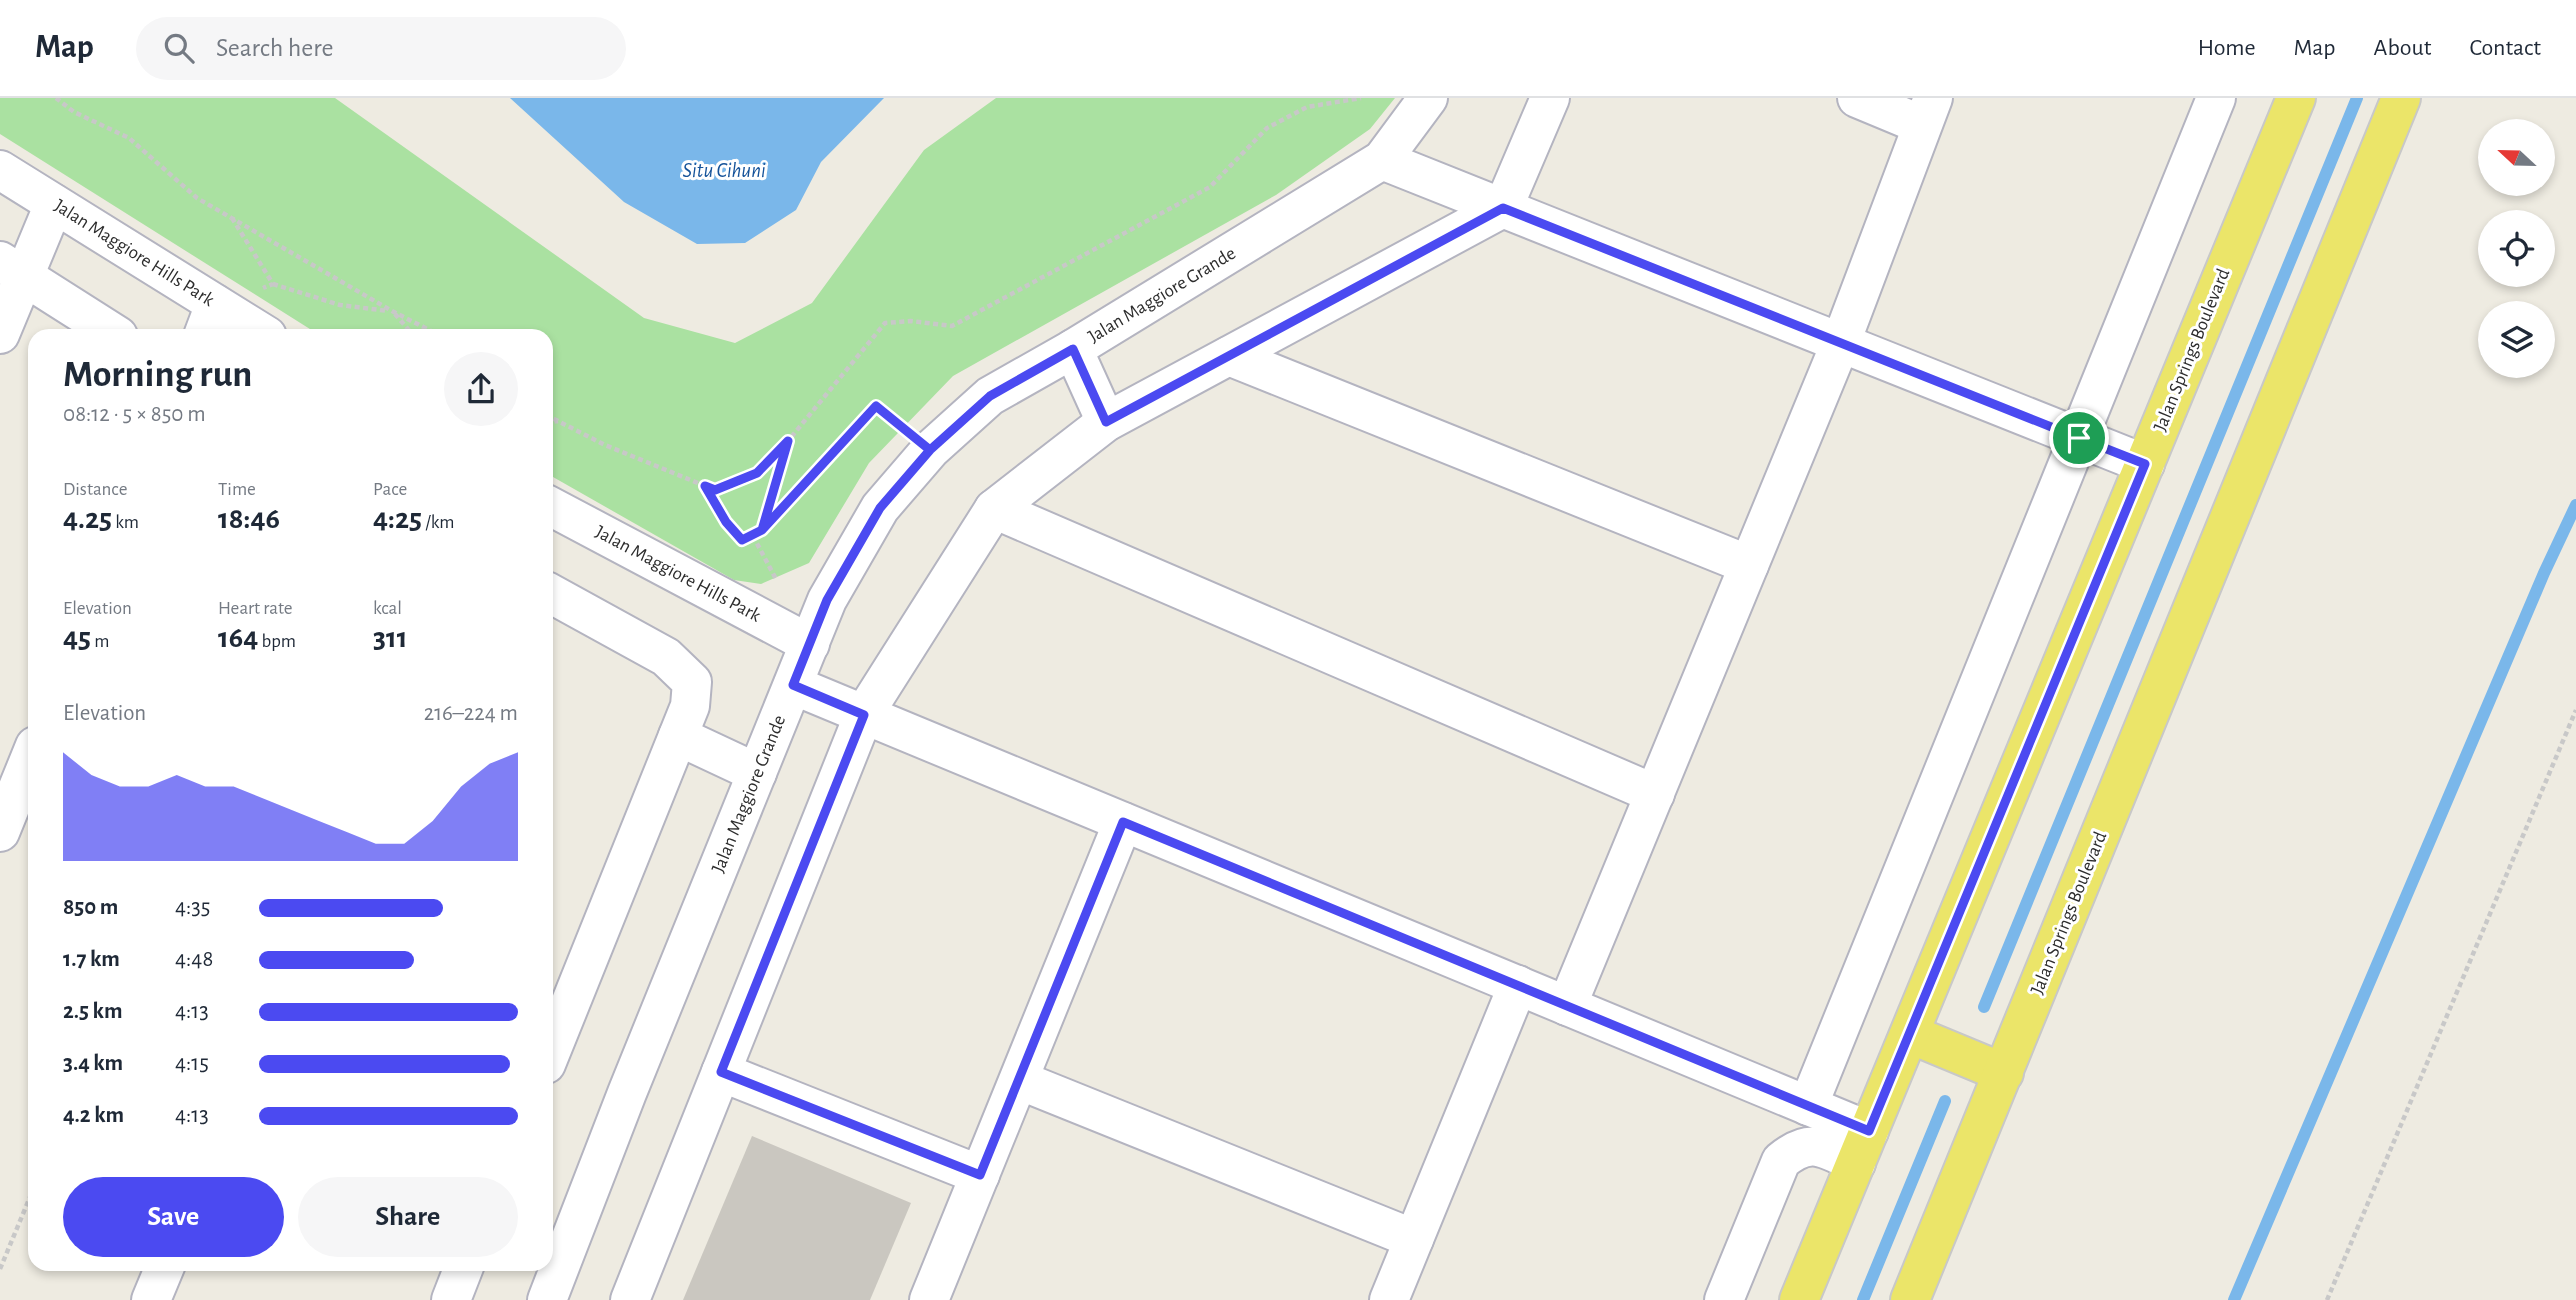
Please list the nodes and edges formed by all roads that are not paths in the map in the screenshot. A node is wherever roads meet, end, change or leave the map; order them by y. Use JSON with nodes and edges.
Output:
{"nodes":[{"id":1,"x":1428,"y":98,"type":"edge"},
{"id":2,"x":1550,"y":98,"type":"edge"},
{"id":3,"x":1857,"y":98,"type":"edge"},
{"id":4,"x":2217,"y":98,"type":"edge"},
{"id":5,"x":2296,"y":98,"type":"edge"},
{"id":6,"x":2401,"y":98,"type":"edge"},
{"id":7,"x":1928,"y":111,"type":"edge"},
{"id":8,"x":1381,"y":160,"type":"junction"},
{"id":9,"x":0,"y":170,"type":"edge"},
{"id":10,"x":54,"y":204,"type":"junction"},
{"id":11,"x":1503,"y":208,"type":"junction"},
{"id":12,"x":12,"y":269,"type":"edge"},
{"id":13,"x":209,"y":320,"type":"edge"},
{"id":14,"x":107,"y":329,"type":"edge"},
{"id":15,"x":242,"y":329,"type":"edge"},
{"id":16,"x":0,"y":334,"type":"edge"},
{"id":17,"x":1841,"y":342,"type":"junction"},
{"id":18,"x":1073,"y":349,"type":"junction"},
{"id":19,"x":1229,"y":356,"type":"junction"},
{"id":20,"x":1106,"y":422,"type":"junction"},
{"id":21,"x":2079,"y":438,"type":"junction"},
{"id":22,"x":2145,"y":464,"type":"junction"},
{"id":23,"x":553,"y":508,"type":"edge"},
{"id":24,"x":994,"y":509,"type":"junction"},
{"id":25,"x":1749,"y":565,"type":"junction"},
{"id":26,"x":553,"y":595,"type":"edge"},
{"id":27,"x":810,"y":644,"type":"junction"},
{"id":28,"x":793,"y":685,"type":"junction"},
{"id":29,"x":864,"y":715,"type":"junction"},
{"id":30,"x":678,"y":736,"type":"junction"},
{"id":31,"x":28,"y":763,"type":"edge"},
{"id":32,"x":757,"y":773,"type":"junction"},
{"id":33,"x":1655,"y":794,"type":"junction"},
{"id":34,"x":1123,"y":822,"type":"junction"},
{"id":35,"x":0,"y":832,"type":"edge"},
{"id":36,"x":1518,"y":985,"type":"junction"},
{"id":37,"x":1567,"y":1006,"type":"junction"},
{"id":38,"x":1910,"y":1034,"type":"junction"},
{"id":39,"x":553,"y":1047,"type":"edge"},
{"id":40,"x":721,"y":1072,"type":"junction"},
{"id":41,"x":2004,"y":1073,"type":"junction"},
{"id":42,"x":1019,"y":1080,"type":"junction"},
{"id":43,"x":1808,"y":1106,"type":"junction"},
{"id":44,"x":1862,"y":1147,"type":"junction"},
{"id":45,"x":980,"y":1175,"type":"junction"},
{"id":46,"x":1414,"y":1239,"type":"junction"},
{"id":47,"x":163,"y":1271,"type":"edge"},
{"id":48,"x":462,"y":1271,"type":"edge"},
{"id":49,"x":151,"y":1300,"type":"edge"},
{"id":50,"x":451,"y":1300,"type":"edge"},
{"id":51,"x":547,"y":1300,"type":"edge"},
{"id":52,"x":631,"y":1300,"type":"edge"},
{"id":53,"x":929,"y":1300,"type":"edge"},
{"id":54,"x":1389,"y":1300,"type":"edge"},
{"id":55,"x":1724,"y":1300,"type":"edge"},
{"id":56,"x":1799,"y":1300,"type":"edge"},
{"id":57,"x":1910,"y":1300,"type":"edge"}],
"edges":[{"from":1,"to":8,"type":"street","name":"Jalan Maggiore Grande"},
{"from":2,"to":11,"type":"street"},
{"from":3,"to":7,"type":"street"},
{"from":4,"to":21,"type":"street"},
{"from":5,"to":22,"type":"main road","name":"Jalan Springs Boulevard"},
{"from":6,"to":41,"type":"main road","name":"Jalan Springs Boulevard"},
{"from":7,"to":17,"type":"street"},
{"from":8,"to":11,"type":"street"},
{"from":8,"to":18,"type":"street","name":"Jalan Maggiore Grande"},
{"from":9,"to":10,"type":"street","name":"Jalan Maggiore Hills Park"},
{"from":10,"to":12,"type":"street"},
{"from":10,"to":13,"type":"street","name":"Jalan Maggiore Hills Park"},
{"from":11,"to":17,"type":"street"},
{"from":11,"to":19,"type":"street"},
{"from":12,"to":14,"type":"street"},
{"from":12,"to":16,"type":"street"},
{"from":13,"to":15,"type":"street","name":"Jalan Maggiore Hills Park"},
{"from":17,"to":21,"type":"street"},
{"from":17,"to":25,"type":"street"},
{"from":18,"to":20,"type":"street"},
{"from":18,"to":27,"type":"street","name":"Jalan Maggiore Grande"},
{"from":19,"to":20,"type":"street"},
{"from":19,"to":25,"type":"street"},
{"from":20,"to":24,"type":"street"},
{"from":21,"to":22,"type":"street"},
{"from":21,"to":43,"type":"street"},
{"from":22,"to":38,"type":"main road","name":"Jalan Springs Boulevard"},
{"from":23,"to":27,"type":"street","name":"Jalan Maggiore Hills Park"},
{"from":24,"to":29,"type":"street"},
{"from":24,"to":33,"type":"street"},
{"from":25,"to":33,"type":"street"},
{"from":26,"to":30,"type":"street"},
{"from":27,"to":28,"type":"street","name":"Jalan Maggiore Grande"},
{"from":28,"to":29,"type":"street"},
{"from":28,"to":32,"type":"street","name":"Jalan Maggiore Grande"},
{"from":29,"to":34,"type":"street"},
{"from":29,"to":40,"type":"street"},
{"from":30,"to":32,"type":"street"},
{"from":30,"to":39,"type":"street"},
{"from":31,"to":35,"type":"street"},
{"from":32,"to":51,"type":"street","name":"Jalan Maggiore Grande"},
{"from":33,"to":37,"type":"street"},
{"from":34,"to":36,"type":"street"},
{"from":34,"to":42,"type":"street"},
{"from":36,"to":37,"type":"street"},
{"from":36,"to":46,"type":"street"},
{"from":37,"to":43,"type":"street"},
{"from":38,"to":41,"type":"main road"},
{"from":38,"to":44,"type":"main road","name":"Jalan Springs Boulevard"},
{"from":40,"to":45,"type":"street"},
{"from":40,"to":52,"type":"street"},
{"from":41,"to":57,"type":"main road","name":"Jalan Springs Boulevard"},
{"from":42,"to":45,"type":"street"},
{"from":42,"to":46,"type":"street"},
{"from":43,"to":44,"type":"street"},
{"from":44,"to":55,"type":"street"},
{"from":44,"to":56,"type":"main road","name":"Jalan Springs Boulevard"},
{"from":45,"to":53,"type":"street"},
{"from":46,"to":54,"type":"street"},
{"from":47,"to":49,"type":"street"},
{"from":48,"to":50,"type":"street"}]}
